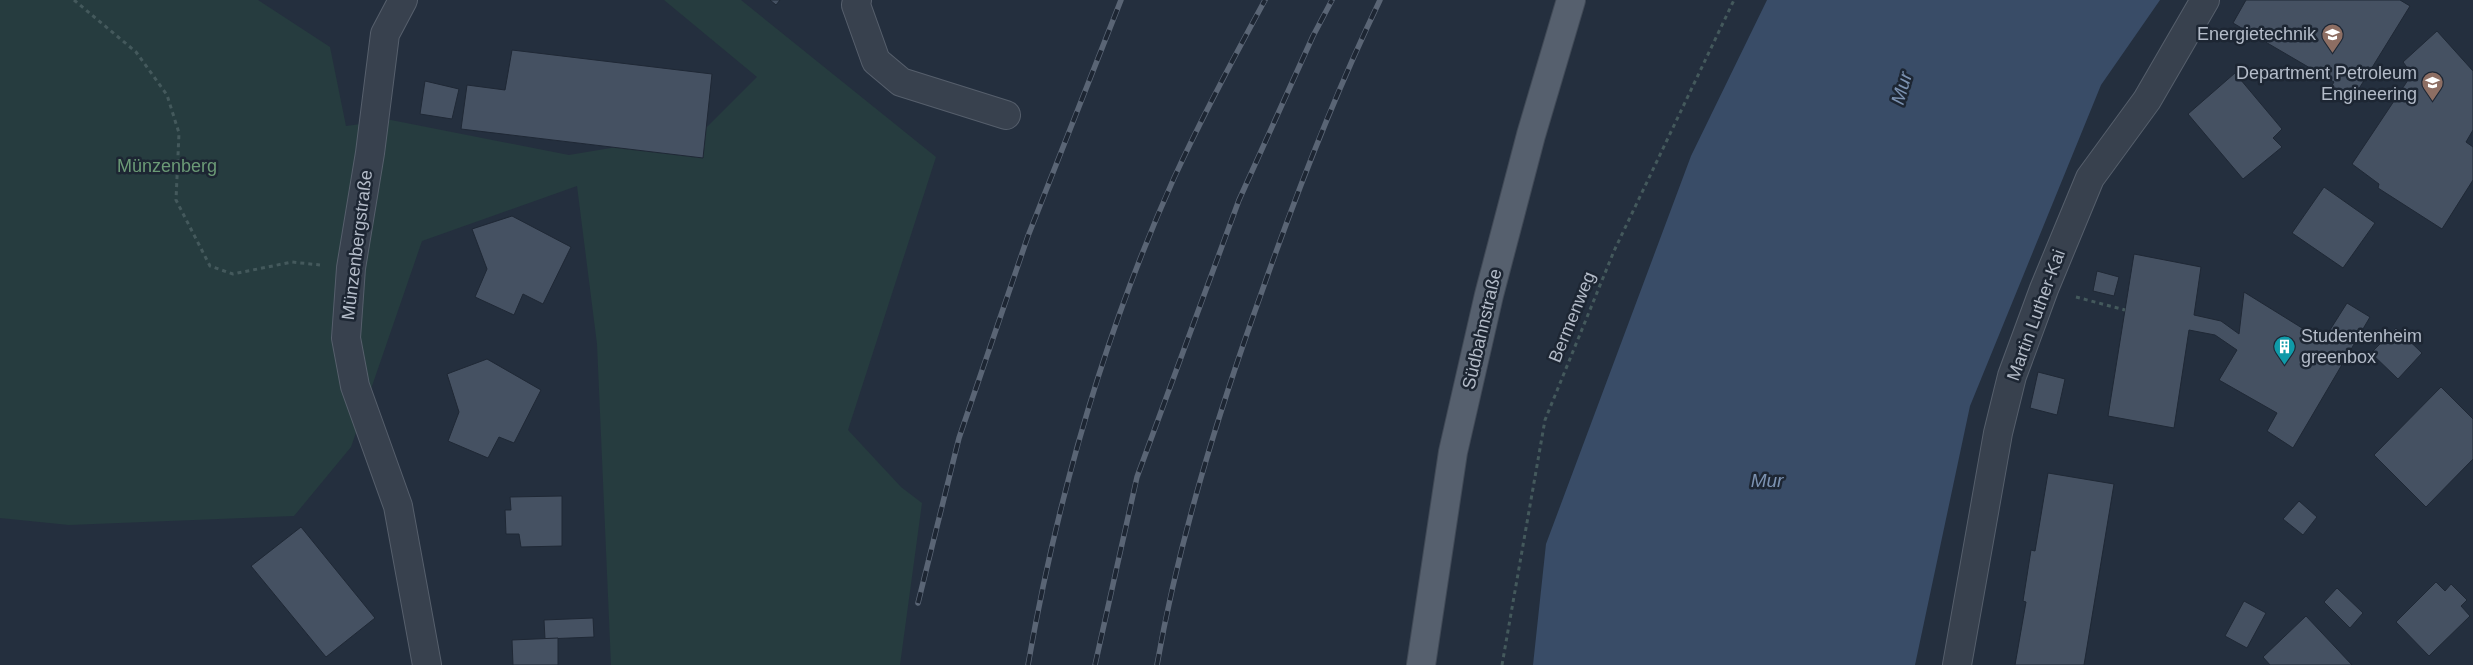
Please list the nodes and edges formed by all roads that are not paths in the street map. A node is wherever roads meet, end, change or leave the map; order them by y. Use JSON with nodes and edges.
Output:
{"nodes":[{"id":1,"x":403,"y":0,"type":"edge"},
{"id":2,"x":857,"y":0,"type":"edge"},
{"id":3,"x":1571,"y":0,"type":"edge"},
{"id":4,"x":2205,"y":0,"type":"edge"},
{"id":5,"x":1006,"y":115,"type":"dead end"},
{"id":6,"x":427,"y":665,"type":"edge"},
{"id":7,"x":1421,"y":665,"type":"edge"},
{"id":8,"x":1957,"y":665,"type":"edge"}],
"edges":[{"from":1,"to":6,"type":"street","name":"Münzenbergstraße"},
{"from":2,"to":5,"type":"street"},
{"from":3,"to":7,"type":"main road","name":"Südbahnstraße"},
{"from":4,"to":8,"type":"street","name":"Martin Luther-Kai"}]}
